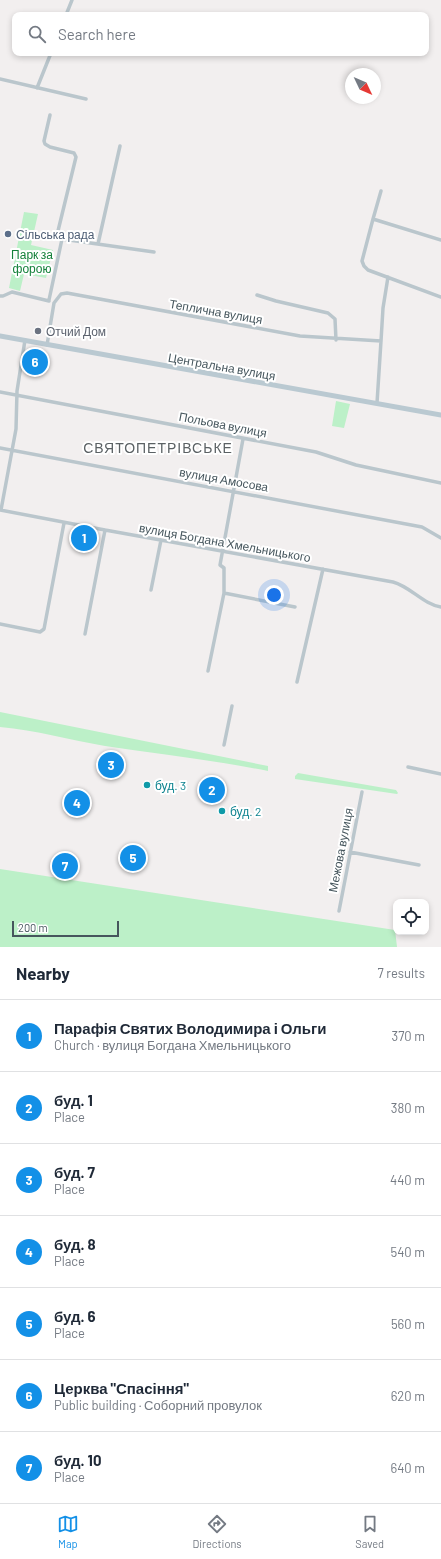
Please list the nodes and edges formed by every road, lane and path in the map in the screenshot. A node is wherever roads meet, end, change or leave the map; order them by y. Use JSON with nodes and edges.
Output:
{"nodes":[{"id":1,"x":72,"y":0,"type":"edge"},
{"id":2,"x":67,"y":12,"type":"edge"},
{"id":3,"x":50,"y":56,"type":"edge"},
{"id":4,"x":0,"y":79,"type":"edge"},
{"id":5,"x":37,"y":88,"type":"junction"},
{"id":6,"x":86,"y":99,"type":"dead end"},
{"id":7,"x":50,"y":115,"type":"dead end"},
{"id":8,"x":120,"y":146,"type":"dead end"},
{"id":9,"x":381,"y":191,"type":"dead end"},
{"id":10,"x":372,"y":219,"type":"junction"},
{"id":11,"x":62,"y":239,"type":"junction"},
{"id":12,"x":441,"y":240,"type":"edge"},
{"id":13,"x":98,"y":244,"type":"junction"},
{"id":14,"x":154,"y":252,"type":"dead end"},
{"id":15,"x":388,"y":277,"type":"junction"},
{"id":16,"x":257,"y":295,"type":"dead end"},
{"id":17,"x":0,"y":296,"type":"edge"},
{"id":18,"x":441,"y":297,"type":"edge"},
{"id":19,"x":48,"y":300,"type":"junction"},
{"id":20,"x":54,"y":303,"type":"junction"},
{"id":21,"x":0,"y":336,"type":"edge"},
{"id":22,"x":25,"y":340,"type":"junction"},
{"id":23,"x":336,"y":340,"type":"junction"},
{"id":24,"x":381,"y":342,"type":"junction"},
{"id":25,"x":47,"y":344,"type":"junction"},
{"id":26,"x":0,"y":392,"type":"edge"},
{"id":27,"x":17,"y":395,"type":"junction"},
{"id":28,"x":377,"y":403,"type":"junction"},
{"id":29,"x":441,"y":415,"type":"edge"},
{"id":30,"x":243,"y":439,"type":"junction"},
{"id":31,"x":0,"y":448,"type":"edge"},
{"id":32,"x":12,"y":450,"type":"junction"},
{"id":33,"x":441,"y":483,"type":"edge"},
{"id":34,"x":233,"y":491,"type":"junction"},
{"id":35,"x":1,"y":510,"type":"edge"},
{"id":36,"x":64,"y":523,"type":"junction"},
{"id":37,"x":105,"y":530,"type":"junction"},
{"id":38,"x":441,"y":538,"type":"edge"},
{"id":39,"x":160,"y":540,"type":"junction"},
{"id":40,"x":222,"y":551,"type":"junction"},
{"id":41,"x":323,"y":569,"type":"junction"},
{"id":42,"x":151,"y":590,"type":"dead end"},
{"id":43,"x":224,"y":593,"type":"junction"},
{"id":44,"x":295,"y":607,"type":"dead end"},
{"id":45,"x":441,"y":607,"type":"edge"},
{"id":46,"x":0,"y":624,"type":"edge"},
{"id":47,"x":85,"y":634,"type":"dead end"},
{"id":48,"x":208,"y":671,"type":"dead end"},
{"id":49,"x":297,"y":682,"type":"dead end"},
{"id":50,"x":232,"y":706,"type":"dead end"},
{"id":51,"x":224,"y":745,"type":"dead end"},
{"id":52,"x":408,"y":767,"type":"dead end"},
{"id":53,"x":441,"y":774,"type":"edge"},
{"id":54,"x":362,"y":792,"type":"dead end"},
{"id":55,"x":350,"y":852,"type":"junction"},
{"id":56,"x":419,"y":865,"type":"dead end"},
{"id":57,"x":339,"y":911,"type":"dead end"}],
"edges":[{"from":1,"to":2,"type":"street"},
{"from":3,"to":5,"type":"street"},
{"from":4,"to":5,"type":"street"},
{"from":5,"to":6,"type":"street"},
{"from":7,"to":11,"type":"street"},
{"from":8,"to":13,"type":"street"},
{"from":9,"to":10,"type":"street"},
{"from":10,"to":12,"type":"street"},
{"from":10,"to":15,"type":"street"},
{"from":11,"to":13,"type":"street"},
{"from":11,"to":19,"type":"street"},
{"from":13,"to":14,"type":"street"},
{"from":15,"to":18,"type":"street"},
{"from":15,"to":24,"type":"street"},
{"from":16,"to":23,"type":"street"},
{"from":17,"to":19,"type":"street"},
{"from":19,"to":20,"type":"street"},
{"from":20,"to":23,"type":"street","name":"Теплична вулиця"},
{"from":20,"to":25,"type":"street"},
{"from":21,"to":22,"type":"main road","name":"Центральна вулиця"},
{"from":22,"to":25,"type":"main road","name":"Центральна вулиця"},
{"from":22,"to":27,"type":"street"},
{"from":23,"to":24,"type":"street","name":"Теплична вулиця"},
{"from":24,"to":28,"type":"street"},
{"from":25,"to":28,"type":"main road","name":"Центральна вулиця"},
{"from":26,"to":27,"type":"street","name":"Польова вулиця"},
{"from":27,"to":30,"type":"street","name":"Польова вулиця"},
{"from":27,"to":32,"type":"street"},
{"from":28,"to":29,"type":"main road","name":"Центральна вулиця"},
{"from":30,"to":33,"type":"street","name":"Польова вулиця"},
{"from":30,"to":34,"type":"street"},
{"from":31,"to":32,"type":"street","name":"вулиця Амосова"},
{"from":32,"to":34,"type":"street","name":"вулиця Амосова"},
{"from":32,"to":35,"type":"street"},
{"from":34,"to":38,"type":"street","name":"вулиця Амосова"},
{"from":34,"to":40,"type":"street"},
{"from":35,"to":36,"type":"street","name":"вулиця Богдана Хмельницького"},
{"from":36,"to":37,"type":"street","name":"вулиця Богдана Хмельницького"},
{"from":36,"to":46,"type":"street"},
{"from":37,"to":39,"type":"street","name":"вулиця Богдана Хмельницького"},
{"from":37,"to":47,"type":"street"},
{"from":39,"to":40,"type":"street","name":"вулиця Богдана Хмельницького"},
{"from":39,"to":42,"type":"street"},
{"from":40,"to":41,"type":"street","name":"вулиця Богдана Хмельницького"},
{"from":40,"to":43,"type":"street"},
{"from":41,"to":45,"type":"street","name":"вулиця Богдана Хмельницького"},
{"from":41,"to":49,"type":"street"},
{"from":43,"to":44,"type":"street"},
{"from":43,"to":48,"type":"street"},
{"from":50,"to":51,"type":"street"},
{"from":52,"to":53,"type":"street"},
{"from":54,"to":55,"type":"street","name":"Межова вулиця"},
{"from":55,"to":56,"type":"street"},
{"from":55,"to":57,"type":"street","name":"Межова вулиця"}]}
